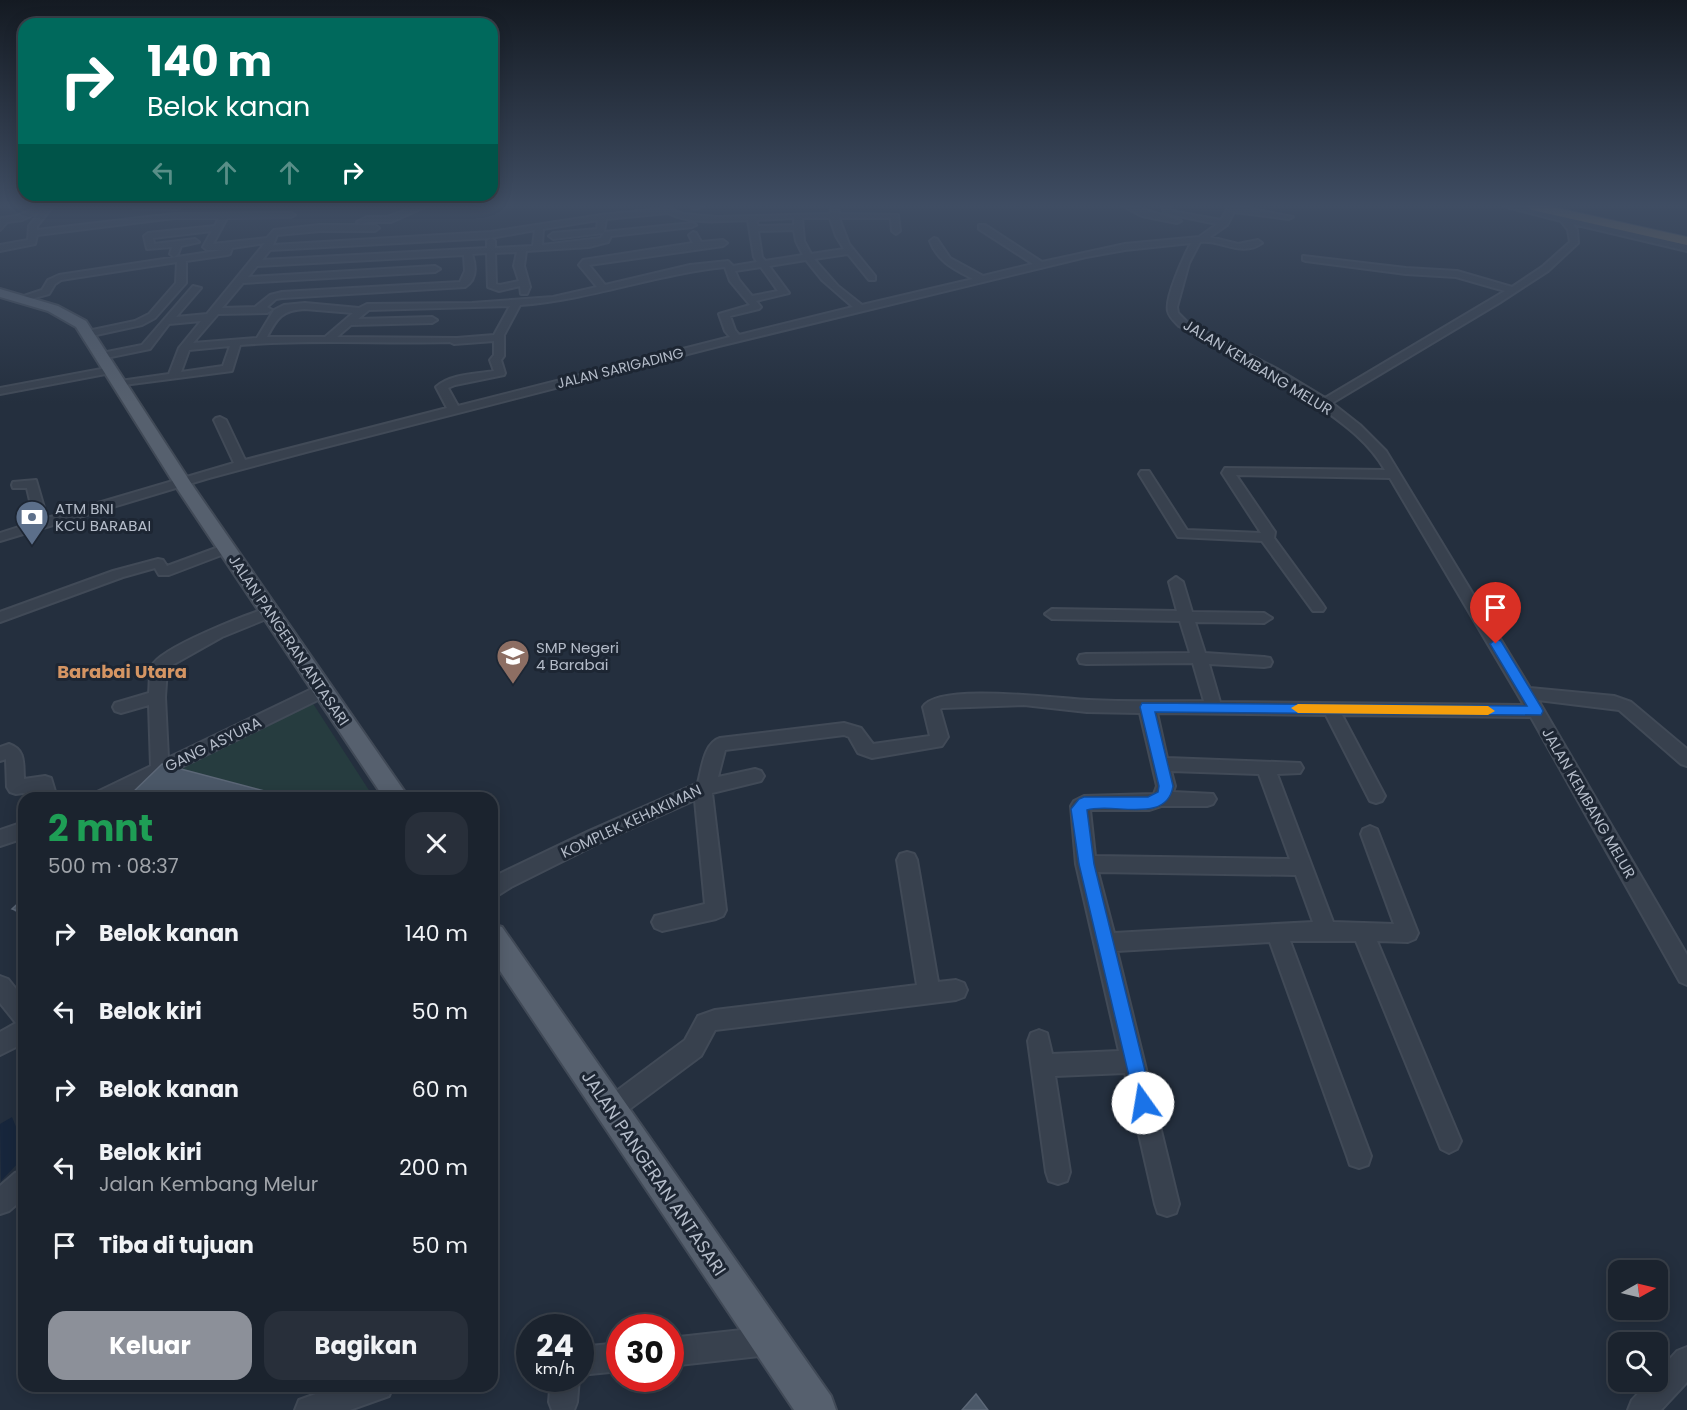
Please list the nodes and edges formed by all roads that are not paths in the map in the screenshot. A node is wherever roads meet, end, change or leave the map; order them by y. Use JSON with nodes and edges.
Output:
{"nodes":[{"id":1,"x":100,"y":272,"type":"edge"},
{"id":2,"x":179,"y":272,"type":"edge"},
{"id":3,"x":247,"y":272,"type":"edge"},
{"id":4,"x":326,"y":272,"type":"edge"},
{"id":5,"x":367,"y":272,"type":"edge"},
{"id":6,"x":389,"y":272,"type":"edge"},
{"id":7,"x":470,"y":272,"type":"edge"},
{"id":8,"x":491,"y":272,"type":"edge"},
{"id":9,"x":520,"y":272,"type":"edge"},
{"id":10,"x":590,"y":272,"type":"edge"},
{"id":11,"x":672,"y":272,"type":"edge"},
{"id":12,"x":732,"y":272,"type":"edge"},
{"id":13,"x":768,"y":272,"type":"edge"},
{"id":14,"x":820,"y":272,"type":"edge"},
{"id":15,"x":866,"y":272,"type":"edge"},
{"id":16,"x":966,"y":272,"type":"edge"},
{"id":17,"x":1012,"y":272,"type":"edge"},
{"id":18,"x":1182,"y":272,"type":"edge"},
{"id":19,"x":1420,"y":272,"type":"edge"},
{"id":20,"x":1541,"y":272,"type":"edge"},
{"id":21,"x":325,"y":275,"type":"junction"},
{"id":22,"x":872,"y":278,"type":"dead end"},
{"id":23,"x":282,"y":279,"type":"junction"},
{"id":24,"x":981,"y":279,"type":"junction"},
{"id":25,"x":240,"y":280,"type":"junction"},
{"id":26,"x":523,"y":284,"type":"junction"},
{"id":27,"x":602,"y":287,"type":"junction"},
{"id":28,"x":196,"y":288,"type":"dead end"},
{"id":29,"x":381,"y":289,"type":"junction"},
{"id":30,"x":1513,"y":290,"type":"junction"},
{"id":31,"x":0,"y":293,"type":"edge"},
{"id":32,"x":273,"y":297,"type":"junction"},
{"id":33,"x":20,"y":299,"type":"junction"},
{"id":34,"x":751,"y":299,"type":"junction"},
{"id":35,"x":519,"y":302,"type":"junction"},
{"id":36,"x":860,"y":308,"type":"junction"},
{"id":37,"x":364,"y":309,"type":"junction"},
{"id":38,"x":258,"y":310,"type":"junction"},
{"id":39,"x":280,"y":311,"type":"junction"},
{"id":40,"x":212,"y":314,"type":"junction"},
{"id":41,"x":168,"y":320,"type":"junction"},
{"id":42,"x":432,"y":320,"type":"dead end"},
{"id":43,"x":349,"y":322,"type":"junction"},
{"id":44,"x":87,"y":334,"type":"junction"},
{"id":45,"x":499,"y":338,"type":"junction"},
{"id":46,"x":737,"y":338,"type":"junction"},
{"id":47,"x":327,"y":340,"type":"junction"},
{"id":48,"x":260,"y":341,"type":"junction"},
{"id":49,"x":236,"y":343,"type":"junction"},
{"id":50,"x":185,"y":347,"type":"junction"},
{"id":51,"x":107,"y":363,"type":"junction"},
{"id":52,"x":174,"y":376,"type":"junction"},
{"id":53,"x":120,"y":384,"type":"junction"},
{"id":54,"x":0,"y":385,"type":"edge"},
{"id":55,"x":0,"y":391,"type":"edge"},
{"id":56,"x":1323,"y":404,"type":"junction"},
{"id":57,"x":454,"y":410,"type":"junction"},
{"id":58,"x":220,"y":420,"type":"dead end"},
{"id":59,"x":241,"y":465,"type":"junction"},
{"id":60,"x":1145,"y":474,"type":"dead end"},
{"id":61,"x":1395,"y":474,"type":"junction"},
{"id":62,"x":181,"y":482,"type":"junction"},
{"id":63,"x":18,"y":485,"type":"dead end"},
{"id":64,"x":42,"y":524,"type":"junction"},
{"id":65,"x":0,"y":537,"type":"edge"},
{"id":66,"x":1266,"y":537,"type":"junction"},
{"id":67,"x":226,"y":548,"type":"junction"},
{"id":68,"x":1176,"y":582,"type":"dead end"},
{"id":69,"x":1318,"y":608,"type":"dead end"},
{"id":70,"x":271,"y":612,"type":"junction"},
{"id":71,"x":1052,"y":614,"type":"dead end"},
{"id":72,"x":0,"y":617,"type":"edge"},
{"id":73,"x":1186,"y":617,"type":"junction"},
{"id":74,"x":1264,"y":618,"type":"dead end"},
{"id":75,"x":1199,"y":658,"type":"junction"},
{"id":76,"x":1086,"y":659,"type":"dead end"},
{"id":77,"x":1264,"y":662,"type":"dead end"},
{"id":78,"x":324,"y":690,"type":"junction"},
{"id":79,"x":1526,"y":693,"type":"junction"},
{"id":80,"x":157,"y":697,"type":"junction"},
{"id":81,"x":121,"y":707,"type":"dead end"},
{"id":82,"x":1147,"y":707,"type":"junction"},
{"id":83,"x":1214,"y":708,"type":"junction"},
{"id":84,"x":1331,"y":709,"type":"junction"},
{"id":85,"x":1536,"y":711,"type":"junction"},
{"id":86,"x":0,"y":754,"type":"edge"},
{"id":87,"x":1687,"y":759,"type":"edge"},
{"id":88,"x":1161,"y":764,"type":"junction"},
{"id":89,"x":1265,"y":767,"type":"junction"},
{"id":90,"x":1294,"y":768,"type":"dead end"},
{"id":91,"x":160,"y":770,"type":"junction"},
{"id":92,"x":755,"y":776,"type":"dead end"},
{"id":93,"x":703,"y":789,"type":"junction"},
{"id":94,"x":47,"y":792,"type":"edge"},
{"id":95,"x":114,"y":792,"type":"edge"},
{"id":96,"x":393,"y":792,"type":"edge"},
{"id":97,"x":1376,"y":796,"type":"dead end"},
{"id":98,"x":1161,"y":799,"type":"junction"},
{"id":99,"x":1207,"y":799,"type":"dead end"},
{"id":100,"x":18,"y":832,"type":"edge"},
{"id":101,"x":1370,"y":834,"type":"dead end"},
{"id":102,"x":0,"y":838,"type":"edge"},
{"id":103,"x":907,"y":860,"type":"dead end"},
{"id":104,"x":1086,"y":864,"type":"junction"},
{"id":105,"x":1301,"y":867,"type":"junction"},
{"id":106,"x":498,"y":886,"type":"edge"},
{"id":107,"x":662,"y":922,"type":"dead end"},
{"id":108,"x":1318,"y":931,"type":"junction"},
{"id":109,"x":1363,"y":932,"type":"junction"},
{"id":110,"x":1277,"y":933,"type":"junction"},
{"id":111,"x":1104,"y":937,"type":"junction"},
{"id":112,"x":498,"y":945,"type":"edge"},
{"id":113,"x":1687,"y":975,"type":"edge"},
{"id":114,"x":0,"y":986,"type":"edge"},
{"id":115,"x":956,"y":990,"type":"dead end"},
{"id":116,"x":929,"y":993,"type":"junction"},
{"id":117,"x":18,"y":1008,"type":"edge"},
{"id":118,"x":18,"y":1034,"type":"edge"},
{"id":119,"x":1039,"y":1041,"type":"dead end"},
{"id":120,"x":0,"y":1044,"type":"edge"},
{"id":121,"x":1134,"y":1062,"type":"junction"},
{"id":122,"x":1042,"y":1065,"type":"junction"},
{"id":123,"x":611,"y":1109,"type":"junction"},
{"id":124,"x":1449,"y":1141,"type":"dead end"},
{"id":125,"x":1359,"y":1156,"type":"dead end"},
{"id":126,"x":1058,"y":1172,"type":"dead end"},
{"id":127,"x":18,"y":1187,"type":"edge"},
{"id":128,"x":0,"y":1203,"type":"edge"},
{"id":129,"x":1167,"y":1204,"type":"dead end"},
{"id":130,"x":769,"y":1341,"type":"junction"},
{"id":131,"x":684,"y":1350,"type":"edge"},
{"id":132,"x":1687,"y":1361,"type":"edge"},
{"id":133,"x":362,"y":1392,"type":"edge"},
{"id":134,"x":309,"y":1410,"type":"edge"},
{"id":135,"x":817,"y":1410,"type":"edge"},
{"id":136,"x":1642,"y":1410,"type":"edge"}],
"edges":[{"from":1,"to":33,"type":"street"},
{"from":2,"to":44,"type":"street"},
{"from":3,"to":25,"type":"street"},
{"from":4,"to":21,"type":"street"},
{"from":5,"to":21,"type":"street"},
{"from":6,"to":29,"type":"street"},
{"from":7,"to":29,"type":"street"},
{"from":8,"to":26,"type":"street"},
{"from":9,"to":26,"type":"street"},
{"from":10,"to":27,"type":"street"},
{"from":11,"to":27,"type":"street"},
{"from":12,"to":34,"type":"street"},
{"from":13,"to":34,"type":"street"},
{"from":14,"to":36,"type":"street"},
{"from":15,"to":22,"type":"street"},
{"from":16,"to":24,"type":"street"},
{"from":17,"to":24,"type":"street","name":"JALAN SARIGADING"},
{"from":18,"to":56,"type":"street","name":"JALAN KEMBANG MELUR"},
{"from":19,"to":30,"type":"street"},
{"from":20,"to":30,"type":"street"},
{"from":21,"to":23,"type":"street"},
{"from":23,"to":25,"type":"street"},
{"from":23,"to":32,"type":"street"},
{"from":24,"to":36,"type":"street","name":"JALAN SARIGADING"},
{"from":25,"to":40,"type":"street"},
{"from":26,"to":35,"type":"street"},
{"from":27,"to":35,"type":"street"},
{"from":28,"to":41,"type":"street"},
{"from":29,"to":32,"type":"street"},
{"from":29,"to":37,"type":"street"},
{"from":30,"to":56,"type":"street"},
{"from":31,"to":33,"type":"main road","name":"JALAN PANGERAN ANTASARI"},
{"from":32,"to":38,"type":"street"},
{"from":33,"to":44,"type":"main road","name":"JALAN PANGERAN ANTASARI"},
{"from":34,"to":46,"type":"street"},
{"from":35,"to":37,"type":"street"},
{"from":35,"to":45,"type":"street"},
{"from":36,"to":46,"type":"street","name":"JALAN SARIGADING"},
{"from":37,"to":39,"type":"street"},
{"from":37,"to":43,"type":"street"},
{"from":38,"to":39,"type":"street"},
{"from":38,"to":40,"type":"street"},
{"from":39,"to":48,"type":"street"},
{"from":40,"to":41,"type":"street"},
{"from":40,"to":50,"type":"street"},
{"from":41,"to":51,"type":"street"},
{"from":42,"to":43,"type":"street"},
{"from":43,"to":47,"type":"street"},
{"from":44,"to":51,"type":"main road","name":"JALAN PANGERAN ANTASARI"},
{"from":45,"to":47,"type":"street"},
{"from":45,"to":57,"type":"street"},
{"from":46,"to":57,"type":"street","name":"JALAN SARIGADING"},
{"from":47,"to":48,"type":"street"},
{"from":48,"to":49,"type":"street"},
{"from":49,"to":50,"type":"street"},
{"from":49,"to":52,"type":"street"},
{"from":50,"to":52,"type":"street"},
{"from":51,"to":53,"type":"main road","name":"JALAN PANGERAN ANTASARI"},
{"from":51,"to":54,"type":"street"},
{"from":51,"to":55,"type":"street"},
{"from":52,"to":53,"type":"street"},
{"from":53,"to":62,"type":"main road","name":"JALAN PANGERAN ANTASARI"},
{"from":56,"to":61,"type":"street","name":"JALAN KEMBANG MELUR"},
{"from":57,"to":59,"type":"street","name":"JALAN SARIGADING"},
{"from":58,"to":59,"type":"street"},
{"from":59,"to":62,"type":"street","name":"JALAN SARIGADING"},
{"from":60,"to":66,"type":"street"},
{"from":61,"to":66,"type":"street"},
{"from":61,"to":79,"type":"street","name":"JALAN KEMBANG MELUR"},
{"from":62,"to":64,"type":"street","name":"JALAN SARIGADING"},
{"from":62,"to":67,"type":"main road","name":"JALAN PANGERAN ANTASARI"},
{"from":63,"to":64,"type":"street"},
{"from":64,"to":65,"type":"street","name":"JALAN SARIGADING"},
{"from":66,"to":69,"type":"street"},
{"from":67,"to":70,"type":"main road","name":"JALAN PANGERAN ANTASARI"},
{"from":67,"to":72,"type":"street"},
{"from":68,"to":73,"type":"street"},
{"from":70,"to":78,"type":"main road","name":"JALAN PANGERAN ANTASARI"},
{"from":70,"to":80,"type":"street"},
{"from":71,"to":73,"type":"street"},
{"from":73,"to":74,"type":"street"},
{"from":73,"to":75,"type":"street"},
{"from":75,"to":76,"type":"street"},
{"from":75,"to":77,"type":"street"},
{"from":75,"to":83,"type":"street"},
{"from":78,"to":91,"type":"street","name":"GANG ASYURA"},
{"from":78,"to":96,"type":"main road","name":"JALAN PANGERAN ANTASARI"},
{"from":79,"to":85,"type":"street","name":"JALAN KEMBANG MELUR"},
{"from":79,"to":87,"type":"street"},
{"from":80,"to":81,"type":"street"},
{"from":80,"to":91,"type":"street"},
{"from":82,"to":83,"type":"street"},
{"from":82,"to":88,"type":"street"},
{"from":82,"to":93,"type":"street","name":"KOMPLEK KEHAKIMAN"},
{"from":83,"to":84,"type":"street"},
{"from":84,"to":85,"type":"street"},
{"from":84,"to":97,"type":"street"},
{"from":85,"to":113,"type":"street","name":"JALAN KEMBANG MELUR"},
{"from":86,"to":94,"type":"street"},
{"from":88,"to":89,"type":"street"},
{"from":88,"to":98,"type":"street"},
{"from":89,"to":90,"type":"street"},
{"from":89,"to":105,"type":"street"},
{"from":91,"to":95,"type":"street","name":"GANG ASYURA"},
{"from":92,"to":93,"type":"street"},
{"from":93,"to":106,"type":"street","name":"KOMPLEK KEHAKIMAN"},
{"from":93,"to":107,"type":"street"},
{"from":98,"to":99,"type":"street"},
{"from":98,"to":104,"type":"street"},
{"from":100,"to":102,"type":"street"},
{"from":101,"to":109,"type":"street"},
{"from":103,"to":116,"type":"street"},
{"from":104,"to":105,"type":"street"},
{"from":104,"to":111,"type":"street"},
{"from":105,"to":108,"type":"street"},
{"from":108,"to":109,"type":"street"},
{"from":108,"to":110,"type":"street"},
{"from":109,"to":124,"type":"street"},
{"from":110,"to":111,"type":"street"},
{"from":110,"to":125,"type":"street"},
{"from":111,"to":121,"type":"street"},
{"from":112,"to":123,"type":"main road","name":"JALAN PANGERAN ANTASARI"},
{"from":114,"to":117,"type":"street"},
{"from":115,"to":116,"type":"street"},
{"from":116,"to":123,"type":"street"},
{"from":118,"to":120,"type":"street"},
{"from":119,"to":122,"type":"street"},
{"from":121,"to":122,"type":"street"},
{"from":121,"to":129,"type":"street"},
{"from":122,"to":126,"type":"street"},
{"from":123,"to":130,"type":"main road","name":"JALAN PANGERAN ANTASARI"},
{"from":127,"to":128,"type":"street"},
{"from":130,"to":131,"type":"street"},
{"from":130,"to":135,"type":"main road","name":"JALAN PANGERAN ANTASARI"},
{"from":132,"to":136,"type":"street"},
{"from":133,"to":134,"type":"street"}]}
